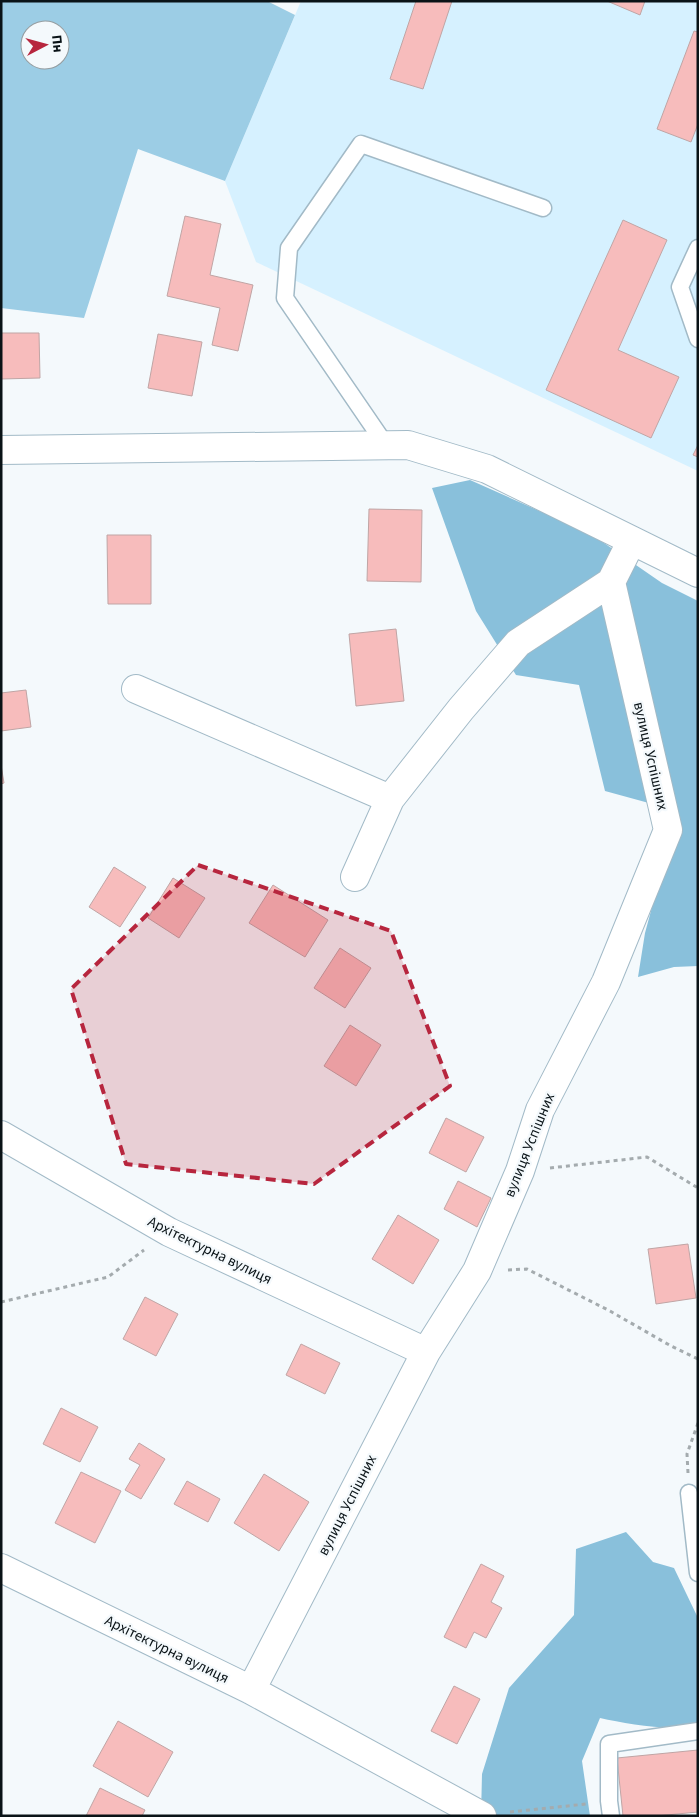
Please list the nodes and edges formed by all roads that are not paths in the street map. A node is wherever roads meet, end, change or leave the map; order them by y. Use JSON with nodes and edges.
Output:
{"nodes":[{"id":1,"x":543,"y":208,"type":"dead end"},
{"id":2,"x":698,"y":248,"type":"edge"},
{"id":3,"x":698,"y":339,"type":"edge"},
{"id":4,"x":385,"y":444,"type":"junction"},
{"id":5,"x":1,"y":450,"type":"edge"},
{"id":6,"x":630,"y":541,"type":"junction"},
{"id":7,"x":698,"y":574,"type":"edge"},
{"id":8,"x":611,"y":582,"type":"junction"},
{"id":9,"x":136,"y":689,"type":"dead end"},
{"id":10,"x":390,"y":799,"type":"junction"},
{"id":11,"x":355,"y":877,"type":"dead end"},
{"id":12,"x":1,"y":1135,"type":"edge"},
{"id":13,"x":426,"y":1352,"type":"junction"},
{"id":14,"x":689,"y":1493,"type":"road end"},
{"id":15,"x":1,"y":1568,"type":"edge"},
{"id":16,"x":698,"y":1573,"type":"edge"},
{"id":17,"x":251,"y":1690,"type":"junction"},
{"id":18,"x":698,"y":1730,"type":"edge"},
{"id":19,"x":610,"y":1808,"type":"edge"},
{"id":20,"x":481,"y":1815,"type":"edge"}],
"edges":[{"from":1,"to":4,"type":"lane"},
{"from":2,"to":3,"type":"lane"},
{"from":4,"to":5,"type":"street"},
{"from":4,"to":6,"type":"street"},
{"from":6,"to":7,"type":"street"},
{"from":6,"to":8,"type":"street"},
{"from":8,"to":10,"type":"street"},
{"from":8,"to":13,"type":"street","name":"вулиця Успішних"},
{"from":9,"to":10,"type":"street"},
{"from":10,"to":11,"type":"street"},
{"from":12,"to":13,"type":"street","name":"Архітектурна вулиця"},
{"from":13,"to":17,"type":"street","name":"вулиця Успішних"},
{"from":14,"to":16,"type":"lane"},
{"from":15,"to":17,"type":"street","name":"Архітектурна вулиця"},
{"from":17,"to":20,"type":"street","name":"Архітектурна вулиця"},
{"from":18,"to":19,"type":"lane"}]}
